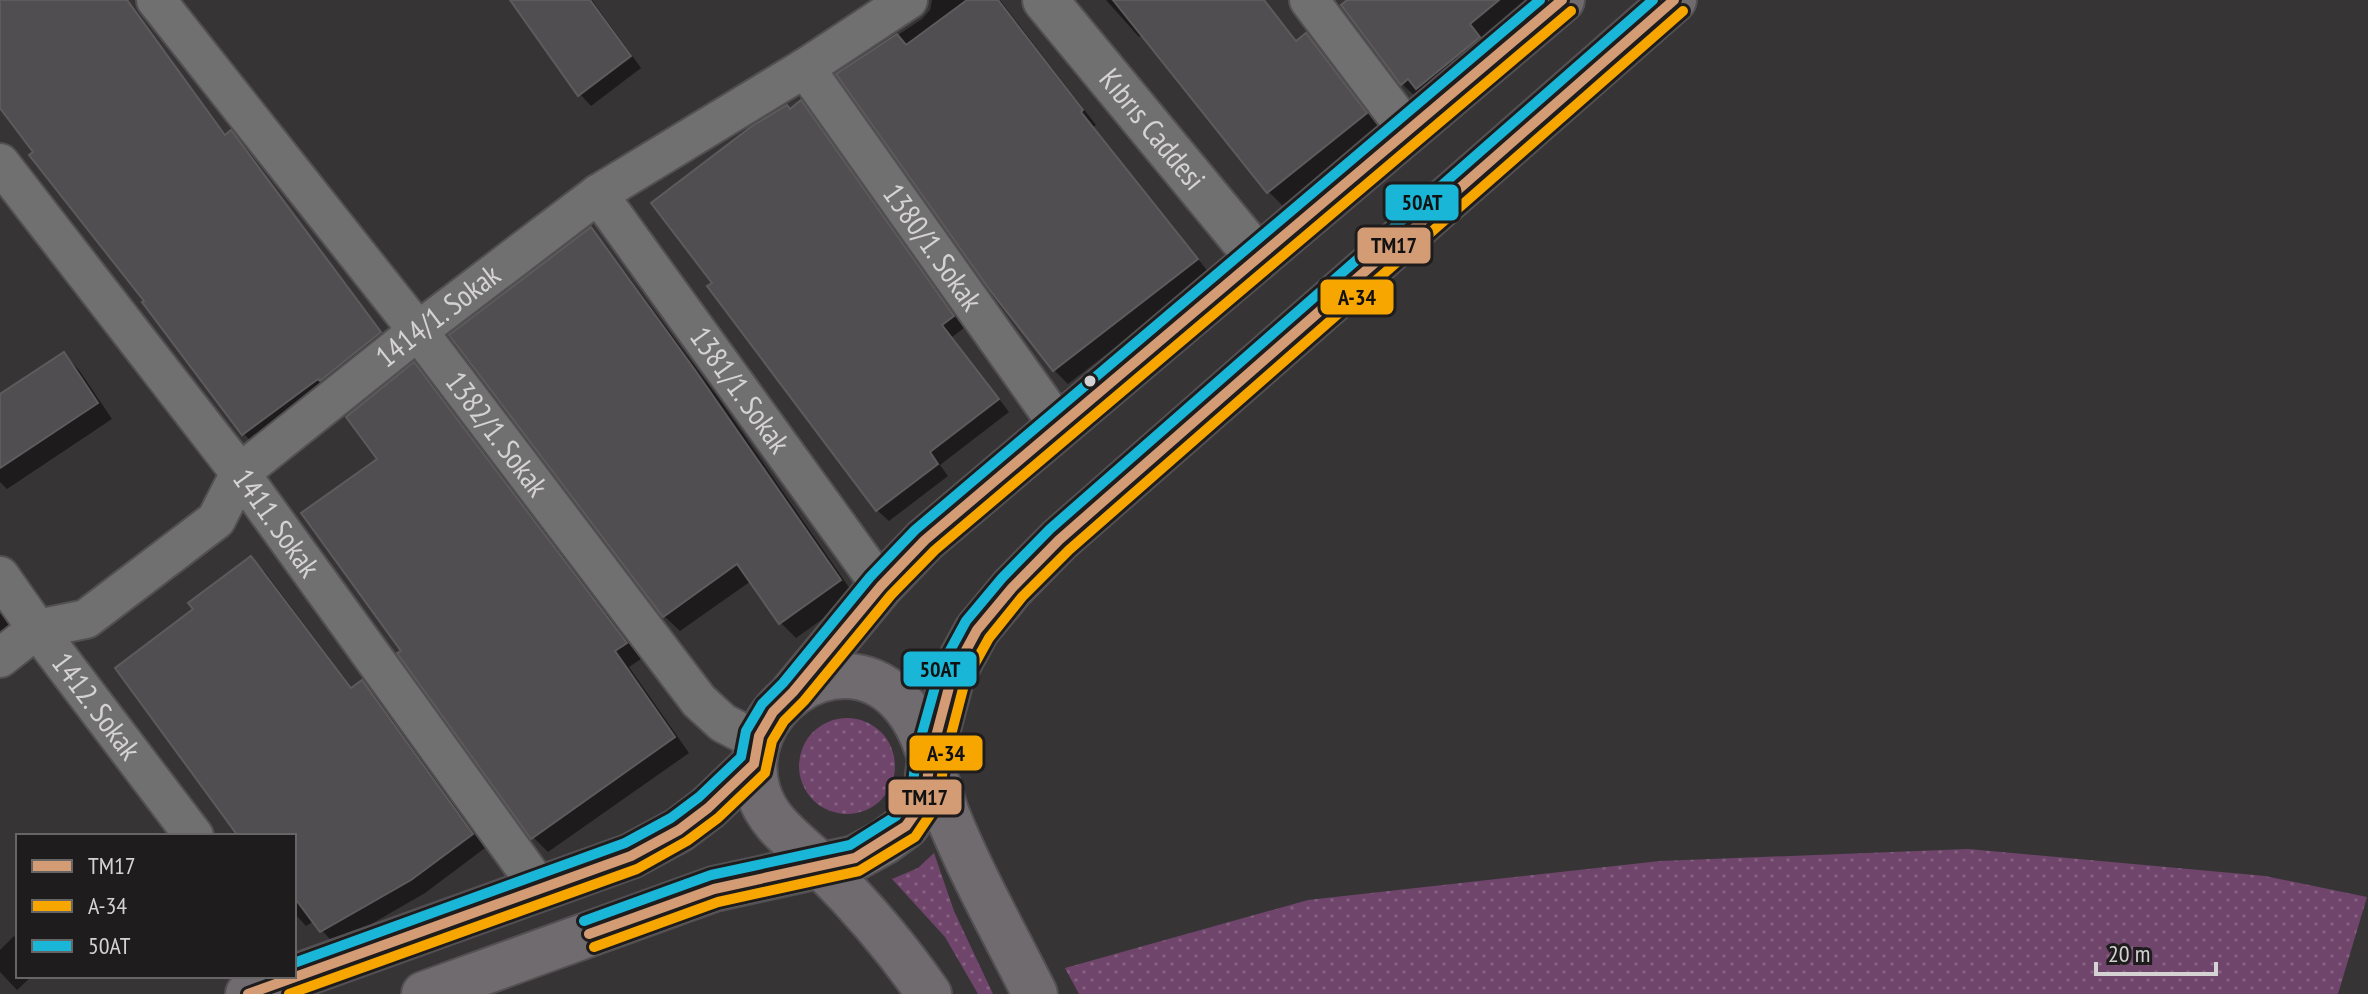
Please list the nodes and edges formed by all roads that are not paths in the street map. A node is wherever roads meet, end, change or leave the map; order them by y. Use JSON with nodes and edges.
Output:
{"nodes":[{"id":1,"x":156,"y":0,"type":"edge"},
{"id":2,"x":908,"y":0,"type":"edge"},
{"id":3,"x":1045,"y":0,"type":"edge"},
{"id":4,"x":1309,"y":0,"type":"edge"},
{"id":5,"x":1562,"y":0,"type":"edge"},
{"id":6,"x":1674,"y":0,"type":"edge"},
{"id":7,"x":862,"y":12,"type":"edge"},
{"id":8,"x":805,"y":68,"type":"junction"},
{"id":9,"x":1408,"y":131,"type":"junction"},
{"id":10,"x":0,"y":163,"type":"edge"},
{"id":11,"x":598,"y":194,"type":"junction"},
{"id":12,"x":1258,"y":258,"type":"junction"},
{"id":13,"x":418,"y":331,"type":"junction"},
{"id":14,"x":1059,"y":426,"type":"junction"},
{"id":15,"x":240,"y":473,"type":"junction"},
{"id":16,"x":0,"y":576,"type":"edge"},
{"id":17,"x":881,"y":586,"type":"junction"},
{"id":18,"x":37,"y":629,"type":"junction"},
{"id":19,"x":0,"y":658,"type":"edge"},
{"id":20,"x":793,"y":692,"type":"junction"},
{"id":21,"x":756,"y":752,"type":"junction"},
{"id":22,"x":930,"y":759,"type":"junction"},
{"id":23,"x":192,"y":834,"type":"edge"},
{"id":24,"x":822,"y":867,"type":"junction"},
{"id":25,"x":541,"y":890,"type":"junction"},
{"id":26,"x":297,"y":972,"type":"edge"},
{"id":27,"x":284,"y":978,"type":"edge"},
{"id":28,"x":248,"y":994,"type":"edge"},
{"id":29,"x":424,"y":994,"type":"edge"},
{"id":30,"x":929,"y":994,"type":"edge"},
{"id":31,"x":1035,"y":994,"type":"edge"}],
"edges":[{"from":1,"to":13,"type":"street","name":"1382/1. Sokak"},
{"from":2,"to":7,"type":"street","name":"1414/1. Sokak"},
{"from":3,"to":12,"type":"main road","name":"Kıbrıs Caddesi"},
{"from":4,"to":9,"type":"street"},
{"from":5,"to":9,"type":"main road"},
{"from":6,"to":22,"type":"main road"},
{"from":7,"to":8,"type":"street","name":"1414/1. Sokak"},
{"from":8,"to":11,"type":"street","name":"1414/1. Sokak"},
{"from":8,"to":14,"type":"street","name":"1380/1. Sokak"},
{"from":9,"to":12,"type":"main road"},
{"from":10,"to":15,"type":"street","name":"1411. Sokak"},
{"from":11,"to":13,"type":"street","name":"1414/1. Sokak"},
{"from":11,"to":17,"type":"street","name":"1381/1. Sokak"},
{"from":12,"to":14,"type":"main road"},
{"from":13,"to":15,"type":"street","name":"1414/1. Sokak"},
{"from":13,"to":21,"type":"street","name":"1382/1. Sokak"},
{"from":14,"to":17,"type":"main road"},
{"from":15,"to":18,"type":"street","name":"1414/1. Sokak"},
{"from":15,"to":25,"type":"street","name":"1411. Sokak"},
{"from":16,"to":18,"type":"street","name":"1412. Sokak"},
{"from":17,"to":20,"type":"main road"},
{"from":18,"to":19,"type":"street","name":"1414/1. Sokak"},
{"from":18,"to":23,"type":"street","name":"1412. Sokak"},
{"from":20,"to":21,"type":"main road"},
{"from":20,"to":22,"type":"main road"},
{"from":21,"to":24,"type":"main road"},
{"from":21,"to":25,"type":"main road"},
{"from":22,"to":24,"type":"main road"},
{"from":22,"to":31,"type":"main road"},
{"from":24,"to":29,"type":"main road"},
{"from":24,"to":30,"type":"main road"},
{"from":25,"to":26,"type":"main road"},
{"from":27,"to":28,"type":"main road"}]}
